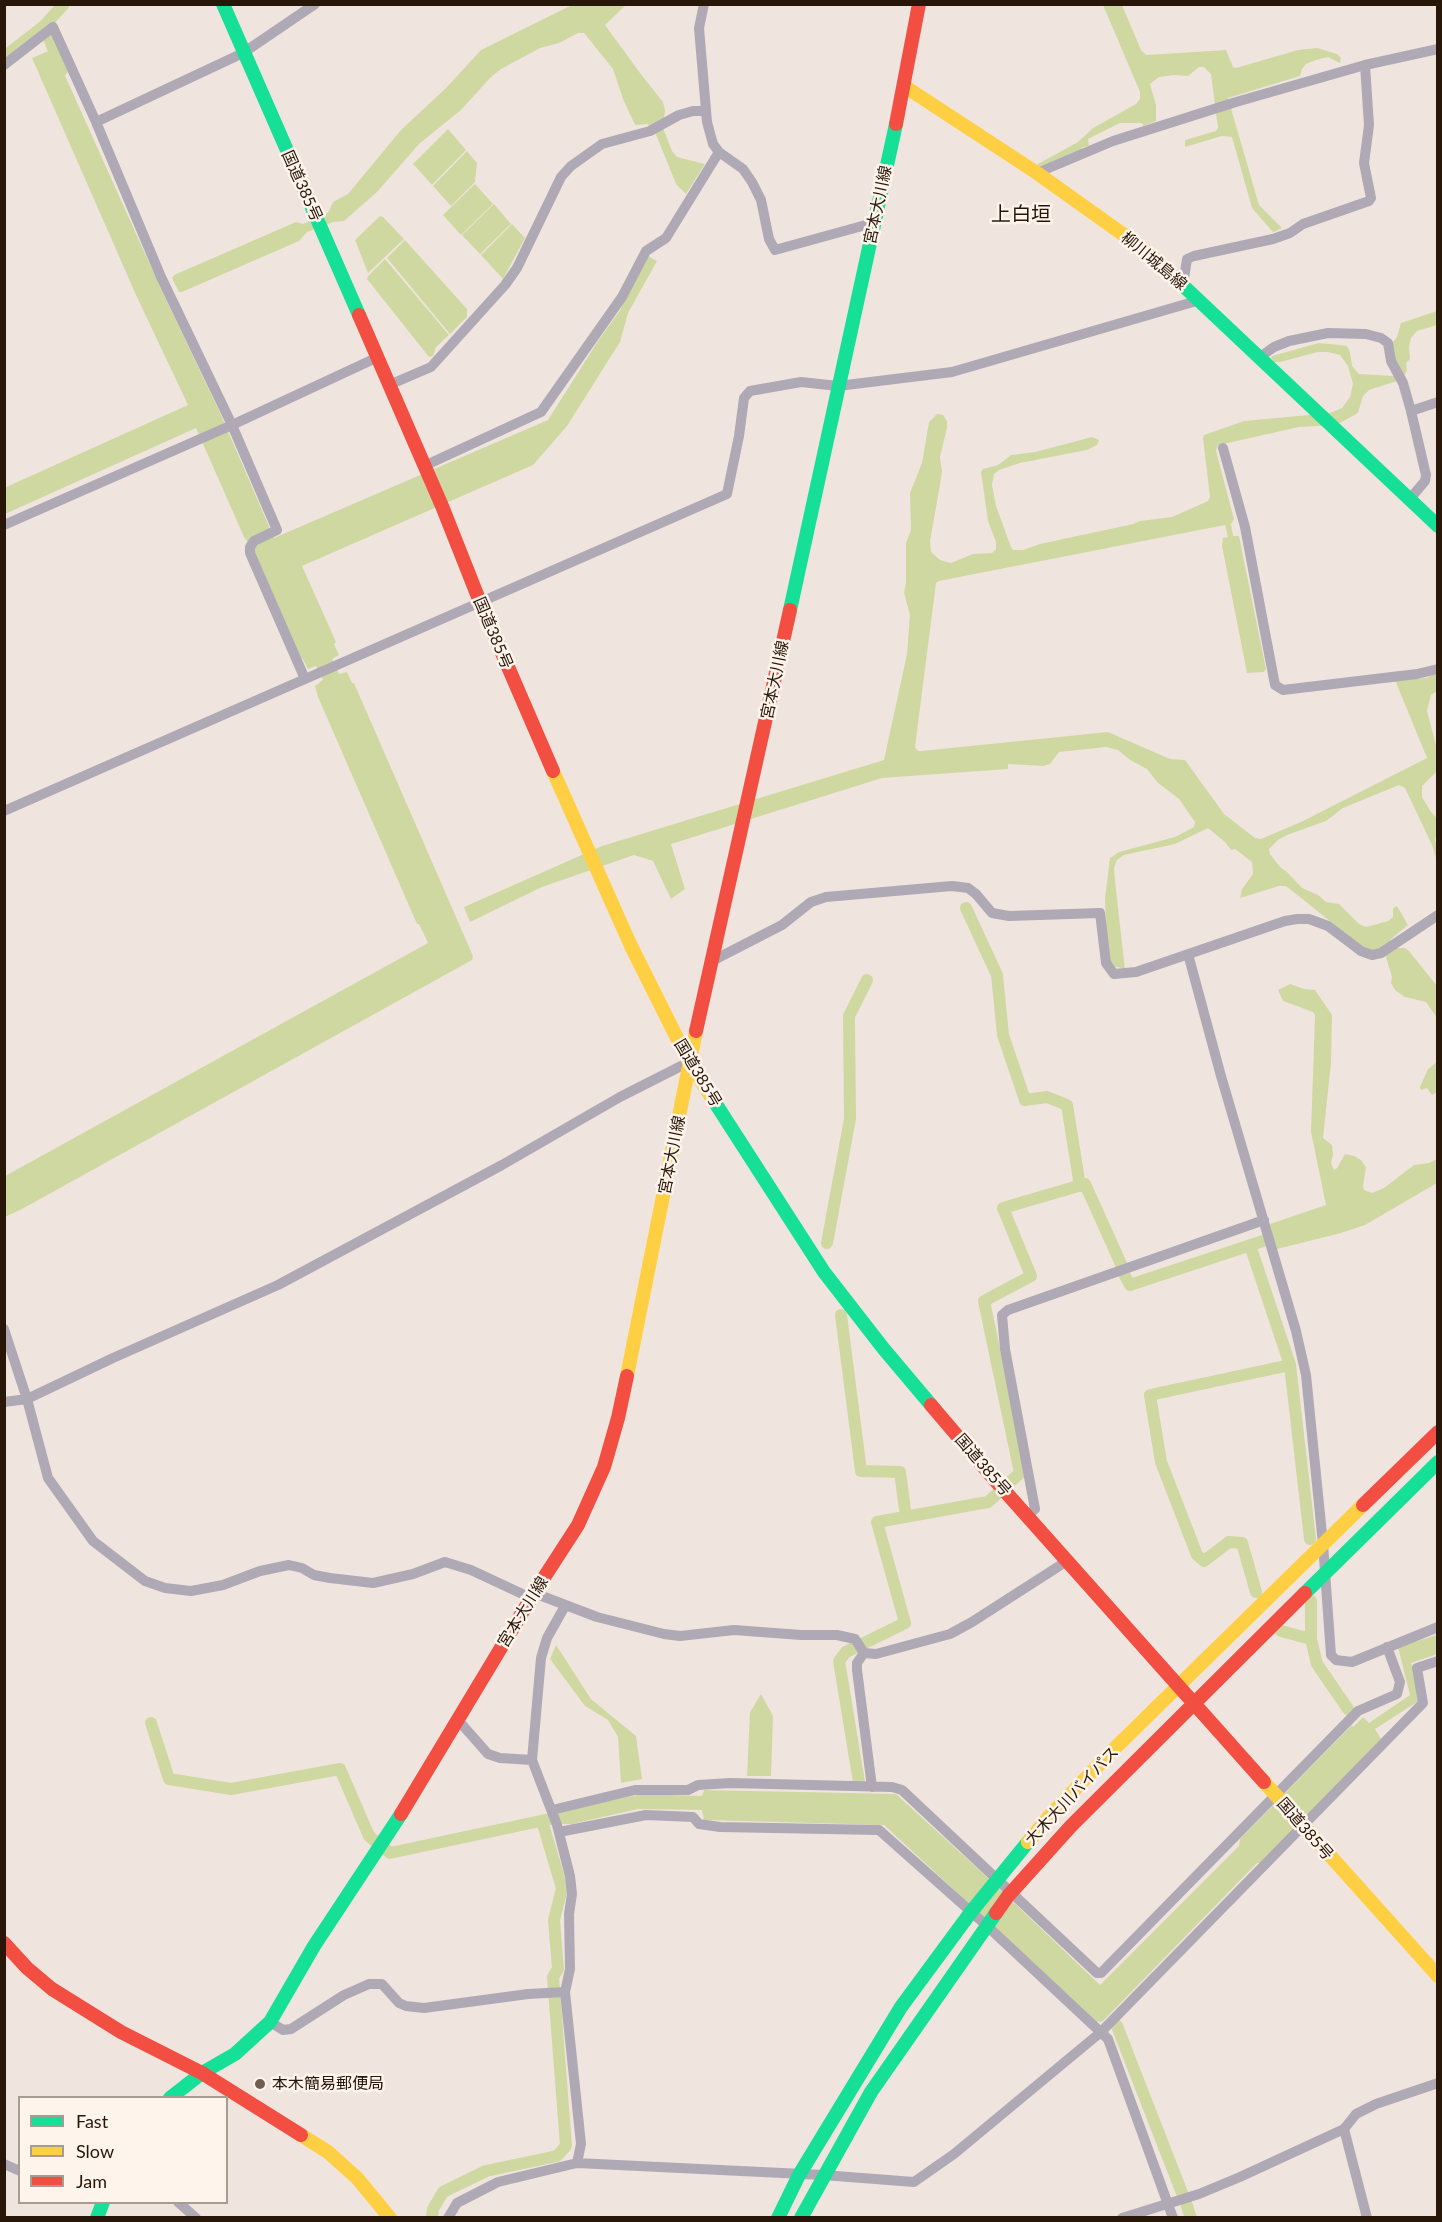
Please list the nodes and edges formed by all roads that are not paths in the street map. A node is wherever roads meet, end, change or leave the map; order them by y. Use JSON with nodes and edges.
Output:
{"nodes":[{"id":1,"x":223,"y":4,"type":"edge"},
{"id":2,"x":315,"y":4,"type":"edge"},
{"id":3,"x":704,"y":4,"type":"edge"},
{"id":4,"x":919,"y":4,"type":"edge"},
{"id":5,"x":1437,"y":49,"type":"edge"},
{"id":6,"x":243,"y":53,"type":"junction"},
{"id":7,"x":4,"y":65,"type":"edge"},
{"id":8,"x":1365,"y":65,"type":"junction"},
{"id":9,"x":904,"y":86,"type":"junction"},
{"id":10,"x":706,"y":111,"type":"junction"},
{"id":11,"x":96,"y":122,"type":"junction"},
{"id":12,"x":719,"y":152,"type":"junction"},
{"id":13,"x":1037,"y":173,"type":"junction"},
{"id":14,"x":873,"y":223,"type":"junction"},
{"id":15,"x":1183,"y":285,"type":"junction"},
{"id":16,"x":1200,"y":300,"type":"junction"},
{"id":17,"x":1260,"y":357,"type":"junction"},
{"id":18,"x":376,"y":358,"type":"junction"},
{"id":19,"x":389,"y":385,"type":"junction"},
{"id":20,"x":838,"y":386,"type":"junction"},
{"id":21,"x":1437,"y":402,"type":"edge"},
{"id":22,"x":1411,"y":411,"type":"junction"},
{"id":23,"x":232,"y":424,"type":"junction"},
{"id":24,"x":1223,"y":448,"type":"dead end"},
{"id":25,"x":424,"y":466,"type":"junction"},
{"id":26,"x":1409,"y":500,"type":"junction"},
{"id":27,"x":4,"y":525,"type":"edge"},
{"id":28,"x":1437,"y":526,"type":"edge"},
{"id":29,"x":480,"y":602,"type":"junction"},
{"id":30,"x":1437,"y":669,"type":"edge"},
{"id":31,"x":308,"y":678,"type":"junction"},
{"id":32,"x":4,"y":811,"type":"edge"},
{"id":33,"x":1437,"y":915,"type":"edge"},
{"id":34,"x":1188,"y":954,"type":"junction"},
{"id":35,"x":710,"y":962,"type":"junction"},
{"id":36,"x":689,"y":1062,"type":"junction"},
{"id":37,"x":1264,"y":1222,"type":"junction"},
{"id":38,"x":4,"y":1329,"type":"edge"},
{"id":39,"x":27,"y":1399,"type":"junction"},
{"id":40,"x":4,"y":1402,"type":"edge"},
{"id":41,"x":1436,"y":1435,"type":"edge"},
{"id":42,"x":1437,"y":1462,"type":"edge"},
{"id":43,"x":1028,"y":1515,"type":"junction"},
{"id":44,"x":1323,"y":1544,"type":"junction"},
{"id":45,"x":1067,"y":1561,"type":"junction"},
{"id":46,"x":1325,"y":1572,"type":"junction"},
{"id":47,"x":533,"y":1596,"type":"junction"},
{"id":48,"x":565,"y":1606,"type":"junction"},
{"id":49,"x":1437,"y":1627,"type":"edge"},
{"id":50,"x":860,"y":1646,"type":"junction"},
{"id":51,"x":1387,"y":1647,"type":"junction"},
{"id":52,"x":1437,"y":1661,"type":"edge"},
{"id":53,"x":1178,"y":1687,"type":"junction"},
{"id":54,"x":1192,"y":1703,"type":"junction"},
{"id":55,"x":458,"y":1720,"type":"junction"},
{"id":56,"x":532,"y":1760,"type":"junction"},
{"id":57,"x":872,"y":1787,"type":"junction"},
{"id":58,"x":1275,"y":1794,"type":"junction"},
{"id":59,"x":555,"y":1820,"type":"junction"},
{"id":60,"x":1301,"y":1824,"type":"junction"},
{"id":61,"x":996,"y":1880,"type":"junction"},
{"id":62,"x":1009,"y":1895,"type":"junction"},
{"id":63,"x":972,"y":1910,"type":"junction"},
{"id":64,"x":987,"y":1924,"type":"junction"},
{"id":65,"x":4,"y":1943,"type":"edge"},
{"id":66,"x":1437,"y":1976,"type":"edge"},
{"id":67,"x":561,"y":1992,"type":"junction"},
{"id":68,"x":270,"y":2022,"type":"junction"},
{"id":69,"x":1101,"y":2032,"type":"junction"},
{"id":70,"x":202,"y":2073,"type":"junction"},
{"id":71,"x":1437,"y":2083,"type":"edge"},
{"id":72,"x":171,"y":2096,"type":"edge"},
{"id":73,"x":1344,"y":2129,"type":"junction"},
{"id":74,"x":577,"y":2163,"type":"junction"},
{"id":75,"x":4,"y":2164,"type":"edge"},
{"id":76,"x":18,"y":2170,"type":"edge"},
{"id":77,"x":799,"y":2175,"type":"junction"},
{"id":78,"x":823,"y":2175,"type":"junction"},
{"id":79,"x":180,"y":2204,"type":"edge"},
{"id":80,"x":1168,"y":2204,"type":"junction"},
{"id":81,"x":196,"y":2217,"type":"edge"},
{"id":82,"x":390,"y":2217,"type":"edge"},
{"id":83,"x":448,"y":2217,"type":"edge"},
{"id":84,"x":778,"y":2217,"type":"edge"},
{"id":85,"x":801,"y":2217,"type":"edge"},
{"id":86,"x":1122,"y":2217,"type":"edge"},
{"id":87,"x":1173,"y":2217,"type":"edge"},
{"id":88,"x":1367,"y":2217,"type":"edge"}],
"edges":[{"from":1,"to":6,"type":"main road","name":"国道385号"},
{"from":2,"to":6,"type":"street"},
{"from":3,"to":10,"type":"street"},
{"from":4,"to":9,"type":"main road"},
{"from":5,"to":8,"type":"street"},
{"from":6,"to":11,"type":"street"},
{"from":6,"to":18,"type":"main road","name":"国道385号"},
{"from":7,"to":11,"type":"street"},
{"from":8,"to":13,"type":"street"},
{"from":8,"to":15,"type":"street"},
{"from":9,"to":13,"type":"main road","name":"柳川城島線"},
{"from":9,"to":14,"type":"main road","name":"宮本大川線"},
{"from":10,"to":12,"type":"street"},
{"from":10,"to":19,"type":"street"},
{"from":11,"to":23,"type":"street"},
{"from":12,"to":14,"type":"street"},
{"from":12,"to":25,"type":"street"},
{"from":13,"to":15,"type":"main road","name":"柳川城島線"},
{"from":14,"to":20,"type":"main road","name":"宮本大川線"},
{"from":15,"to":16,"type":"main road","name":"柳川城島線"},
{"from":16,"to":17,"type":"main road","name":"柳川城島線"},
{"from":16,"to":20,"type":"street"},
{"from":17,"to":22,"type":"street"},
{"from":17,"to":26,"type":"main road","name":"柳川城島線"},
{"from":18,"to":19,"type":"main road","name":"国道385号"},
{"from":18,"to":23,"type":"street"},
{"from":19,"to":25,"type":"main road","name":"国道385号"},
{"from":20,"to":29,"type":"street"},
{"from":20,"to":35,"type":"main road","name":"宮本大川線"},
{"from":21,"to":22,"type":"street"},
{"from":22,"to":26,"type":"street"},
{"from":23,"to":27,"type":"street"},
{"from":23,"to":31,"type":"street"},
{"from":24,"to":30,"type":"street"},
{"from":25,"to":29,"type":"main road","name":"国道385号"},
{"from":26,"to":28,"type":"main road","name":"柳川城島線"},
{"from":29,"to":31,"type":"street"},
{"from":29,"to":36,"type":"main road","name":"国道385号"},
{"from":31,"to":32,"type":"street"},
{"from":33,"to":34,"type":"street"},
{"from":34,"to":35,"type":"street"},
{"from":34,"to":37,"type":"street"},
{"from":35,"to":36,"type":"main road","name":"宮本大川線"},
{"from":36,"to":39,"type":"street"},
{"from":36,"to":43,"type":"main road","name":"国道385号"},
{"from":36,"to":47,"type":"main road","name":"宮本大川線"},
{"from":37,"to":43,"type":"street"},
{"from":37,"to":44,"type":"street"},
{"from":38,"to":39,"type":"street"},
{"from":39,"to":40,"type":"street"},
{"from":39,"to":47,"type":"street"},
{"from":41,"to":44,"type":"main road","name":"大木大川バイパス"},
{"from":42,"to":46,"type":"main road","name":"大木大川バイパス"},
{"from":43,"to":45,"type":"main road","name":"国道385号"},
{"from":44,"to":46,"type":"street"},
{"from":44,"to":53,"type":"main road","name":"大木大川バイパス"},
{"from":45,"to":50,"type":"street"},
{"from":45,"to":53,"type":"main road","name":"国道385号"},
{"from":46,"to":51,"type":"street"},
{"from":46,"to":54,"type":"main road","name":"大木大川バイパス"},
{"from":47,"to":48,"type":"street"},
{"from":47,"to":55,"type":"main road","name":"宮本大川線"},
{"from":48,"to":50,"type":"street"},
{"from":48,"to":56,"type":"street"},
{"from":49,"to":51,"type":"street"},
{"from":50,"to":57,"type":"street"},
{"from":51,"to":58,"type":"street"},
{"from":52,"to":60,"type":"street"},
{"from":53,"to":54,"type":"main road","name":"国道385号"},
{"from":53,"to":61,"type":"main road","name":"大木大川バイパス"},
{"from":54,"to":58,"type":"main road","name":"国道385号"},
{"from":54,"to":62,"type":"main road","name":"大木大川バイパス"},
{"from":55,"to":56,"type":"street"},
{"from":55,"to":68,"type":"main road","name":"宮本大川線"},
{"from":56,"to":59,"type":"street"},
{"from":57,"to":59,"type":"street"},
{"from":57,"to":61,"type":"street"},
{"from":58,"to":60,"type":"main road","name":"国道385号"},
{"from":58,"to":62,"type":"street"},
{"from":59,"to":63,"type":"street"},
{"from":59,"to":67,"type":"street"},
{"from":60,"to":66,"type":"main road","name":"国道385号"},
{"from":60,"to":69,"type":"street"},
{"from":61,"to":62,"type":"street"},
{"from":61,"to":63,"type":"main road","name":"大木大川バイパス"},
{"from":62,"to":64,"type":"main road","name":"大木大川バイパス"},
{"from":63,"to":64,"type":"street"},
{"from":63,"to":77,"type":"main road","name":"大木大川バイパス"},
{"from":64,"to":69,"type":"street"},
{"from":64,"to":78,"type":"main road","name":"大木大川バイパス"},
{"from":65,"to":70,"type":"main road"},
{"from":67,"to":68,"type":"street"},
{"from":67,"to":74,"type":"street"},
{"from":68,"to":70,"type":"main road","name":"宮本大川線"},
{"from":69,"to":78,"type":"street"},
{"from":69,"to":80,"type":"street"},
{"from":70,"to":72,"type":"main road","name":"宮本大川線"},
{"from":70,"to":82,"type":"main road"},
{"from":71,"to":73,"type":"street"},
{"from":73,"to":80,"type":"street"},
{"from":73,"to":88,"type":"street"},
{"from":74,"to":77,"type":"street"},
{"from":74,"to":83,"type":"street"},
{"from":75,"to":76,"type":"street"},
{"from":77,"to":78,"type":"street"},
{"from":77,"to":84,"type":"main road","name":"大木大川バイパス"},
{"from":78,"to":85,"type":"main road","name":"大木大川バイパス"},
{"from":79,"to":81,"type":"street"},
{"from":80,"to":86,"type":"street"},
{"from":80,"to":87,"type":"street"}]}
